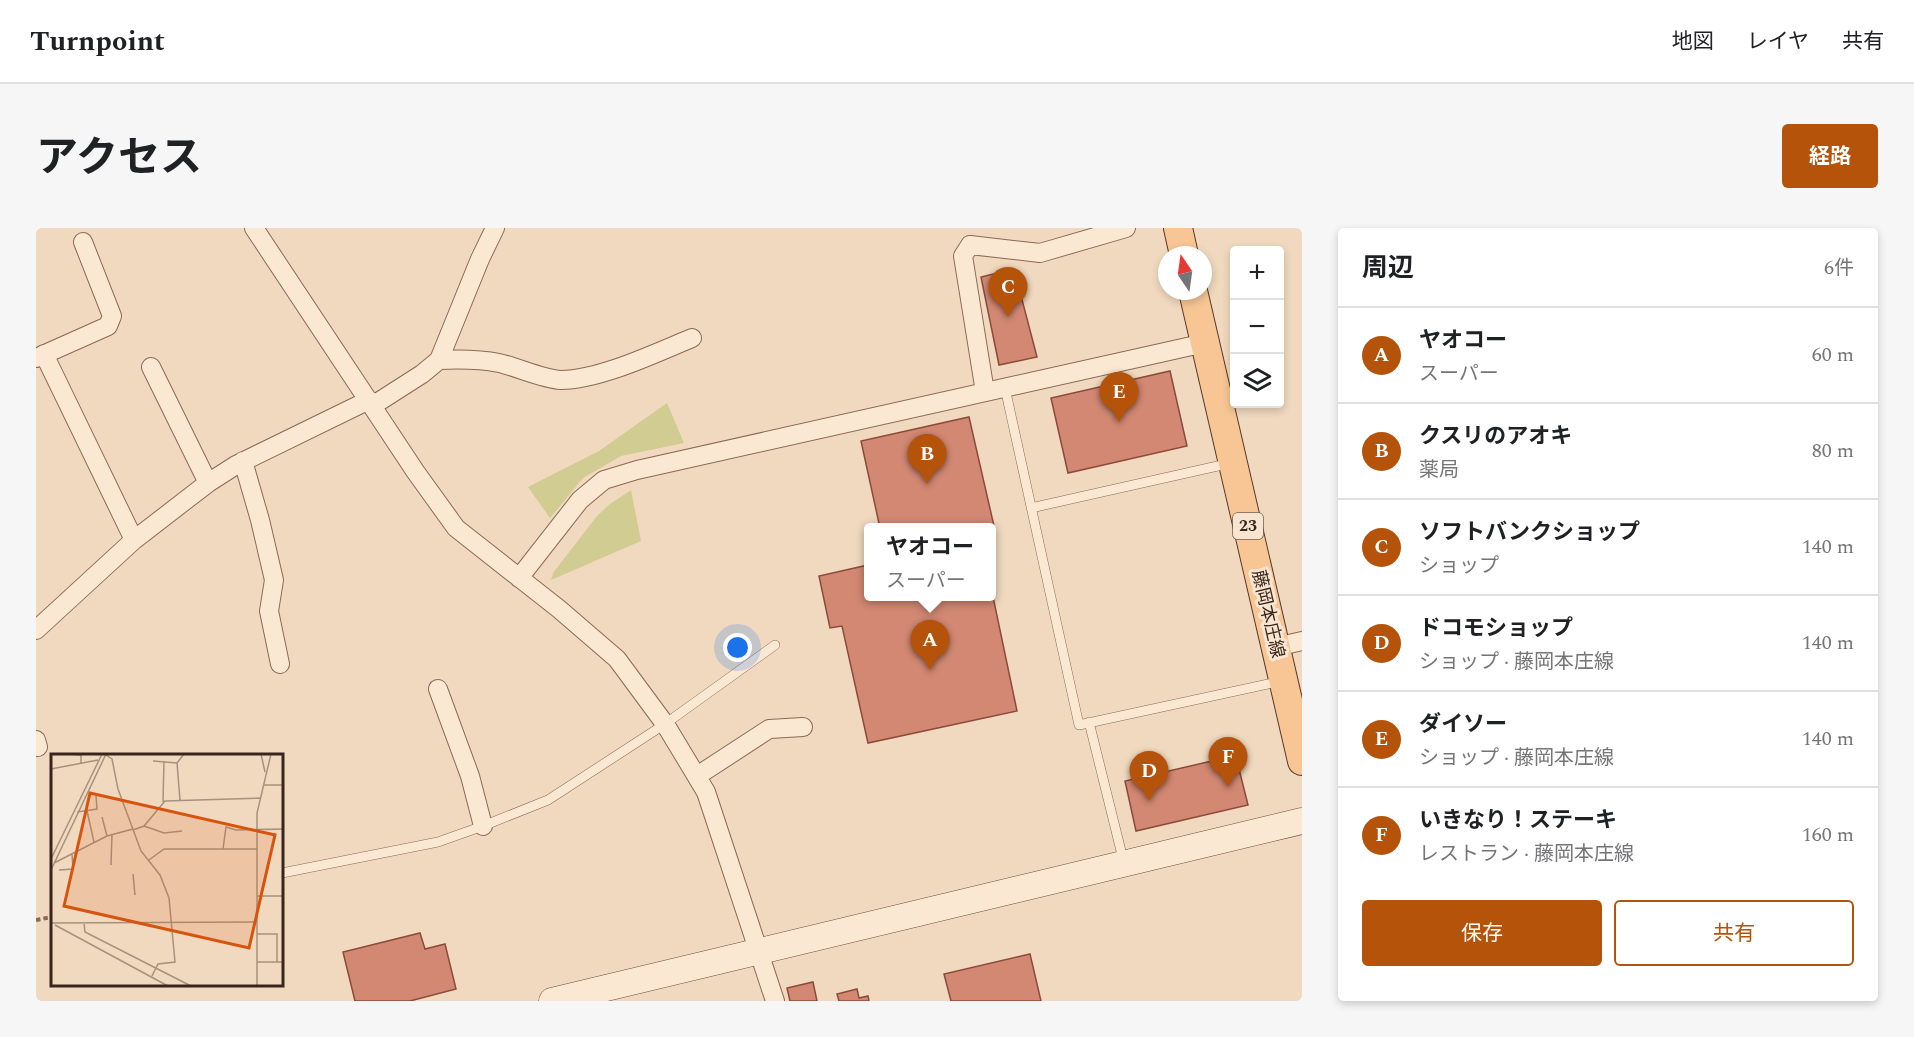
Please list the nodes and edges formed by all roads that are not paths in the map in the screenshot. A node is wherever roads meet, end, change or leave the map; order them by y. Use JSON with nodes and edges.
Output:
{"nodes":[{"id":1,"x":254,"y":228,"type":"edge"},
{"id":2,"x":495,"y":228,"type":"edge"},
{"id":3,"x":1126,"y":228,"type":"edge"},
{"id":4,"x":1178,"y":228,"type":"edge"},
{"id":5,"x":83,"y":242,"type":"dead end"},
{"id":6,"x":1182,"y":246,"type":"edge"},
{"id":7,"x":1195,"y":300,"type":"edge"},
{"id":8,"x":692,"y":338,"type":"dead end"},
{"id":9,"x":1205,"y":343,"type":"junction"},
{"id":10,"x":40,"y":356,"type":"edge"},
{"id":11,"x":439,"y":360,"type":"junction"},
{"id":12,"x":152,"y":367,"type":"dead end"},
{"id":13,"x":1005,"y":388,"type":"junction"},
{"id":14,"x":985,"y":392,"type":"junction"},
{"id":15,"x":370,"y":403,"type":"junction"},
{"id":16,"x":243,"y":461,"type":"junction"},
{"id":17,"x":1233,"y":462,"type":"junction"},
{"id":18,"x":208,"y":483,"type":"junction"},
{"id":19,"x":1031,"y":508,"type":"junction"},
{"id":20,"x":134,"y":540,"type":"junction"},
{"id":21,"x":519,"y":578,"type":"junction"},
{"id":22,"x":36,"y":630,"type":"edge"},
{"id":23,"x":1289,"y":644,"type":"edge"},
{"id":24,"x":775,"y":645,"type":"dead end"},
{"id":25,"x":280,"y":664,"type":"dead end"},
{"id":26,"x":1283,"y":681,"type":"junction"},
{"id":27,"x":438,"y":689,"type":"dead end"},
{"id":28,"x":1089,"y":722,"type":"junction"},
{"id":29,"x":665,"y":724,"type":"junction"},
{"id":30,"x":803,"y":727,"type":"dead end"},
{"id":31,"x":36,"y":740,"type":"edge"},
{"id":32,"x":36,"y":747,"type":"edge"},
{"id":33,"x":1302,"y":761,"type":"edge"},
{"id":34,"x":697,"y":776,"type":"junction"},
{"id":35,"x":1302,"y":821,"type":"edge"},
{"id":36,"x":483,"y":826,"type":"junction"},
{"id":37,"x":1124,"y":864,"type":"junction"},
{"id":38,"x":284,"y":873,"type":"edge"},
{"id":39,"x":758,"y":951,"type":"junction"},
{"id":40,"x":552,"y":1001,"type":"edge"},
{"id":41,"x":775,"y":1001,"type":"edge"}],
"edges":[{"from":1,"to":15,"type":"street"},
{"from":2,"to":11,"type":"street"},
{"from":3,"to":14,"type":"street"},
{"from":4,"to":6,"type":"main road"},
{"from":5,"to":10,"type":"street"},
{"from":7,"to":9,"type":"main road","name":"藤岡本庄線","number":"23"},
{"from":8,"to":11,"type":"street"},
{"from":9,"to":13,"type":"street"},
{"from":9,"to":17,"type":"main road","name":"藤岡本庄線","number":"23"},
{"from":10,"to":20,"type":"street"},
{"from":11,"to":15,"type":"street"},
{"from":12,"to":18,"type":"street"},
{"from":13,"to":14,"type":"street"},
{"from":13,"to":19,"type":"lane"},
{"from":14,"to":21,"type":"street"},
{"from":15,"to":16,"type":"street"},
{"from":15,"to":21,"type":"street"},
{"from":16,"to":18,"type":"street"},
{"from":16,"to":25,"type":"street"},
{"from":17,"to":19,"type":"lane"},
{"from":17,"to":23,"type":"main road","name":"藤岡本庄線","number":"23"},
{"from":18,"to":20,"type":"street"},
{"from":19,"to":28,"type":"lane"},
{"from":20,"to":22,"type":"street"},
{"from":21,"to":29,"type":"street"},
{"from":23,"to":26,"type":"main road","name":"藤岡本庄線","number":"23"},
{"from":24,"to":29,"type":"lane"},
{"from":26,"to":28,"type":"lane"},
{"from":26,"to":33,"type":"main road","name":"藤岡本庄線","number":"23"},
{"from":27,"to":36,"type":"street"},
{"from":28,"to":37,"type":"lane"},
{"from":29,"to":34,"type":"street"},
{"from":29,"to":36,"type":"lane"},
{"from":30,"to":34,"type":"street"},
{"from":31,"to":32,"type":"street"},
{"from":34,"to":39,"type":"street"},
{"from":35,"to":37,"type":"street"},
{"from":36,"to":38,"type":"lane"},
{"from":37,"to":39,"type":"street"},
{"from":39,"to":40,"type":"street"},
{"from":39,"to":41,"type":"street"}]}
